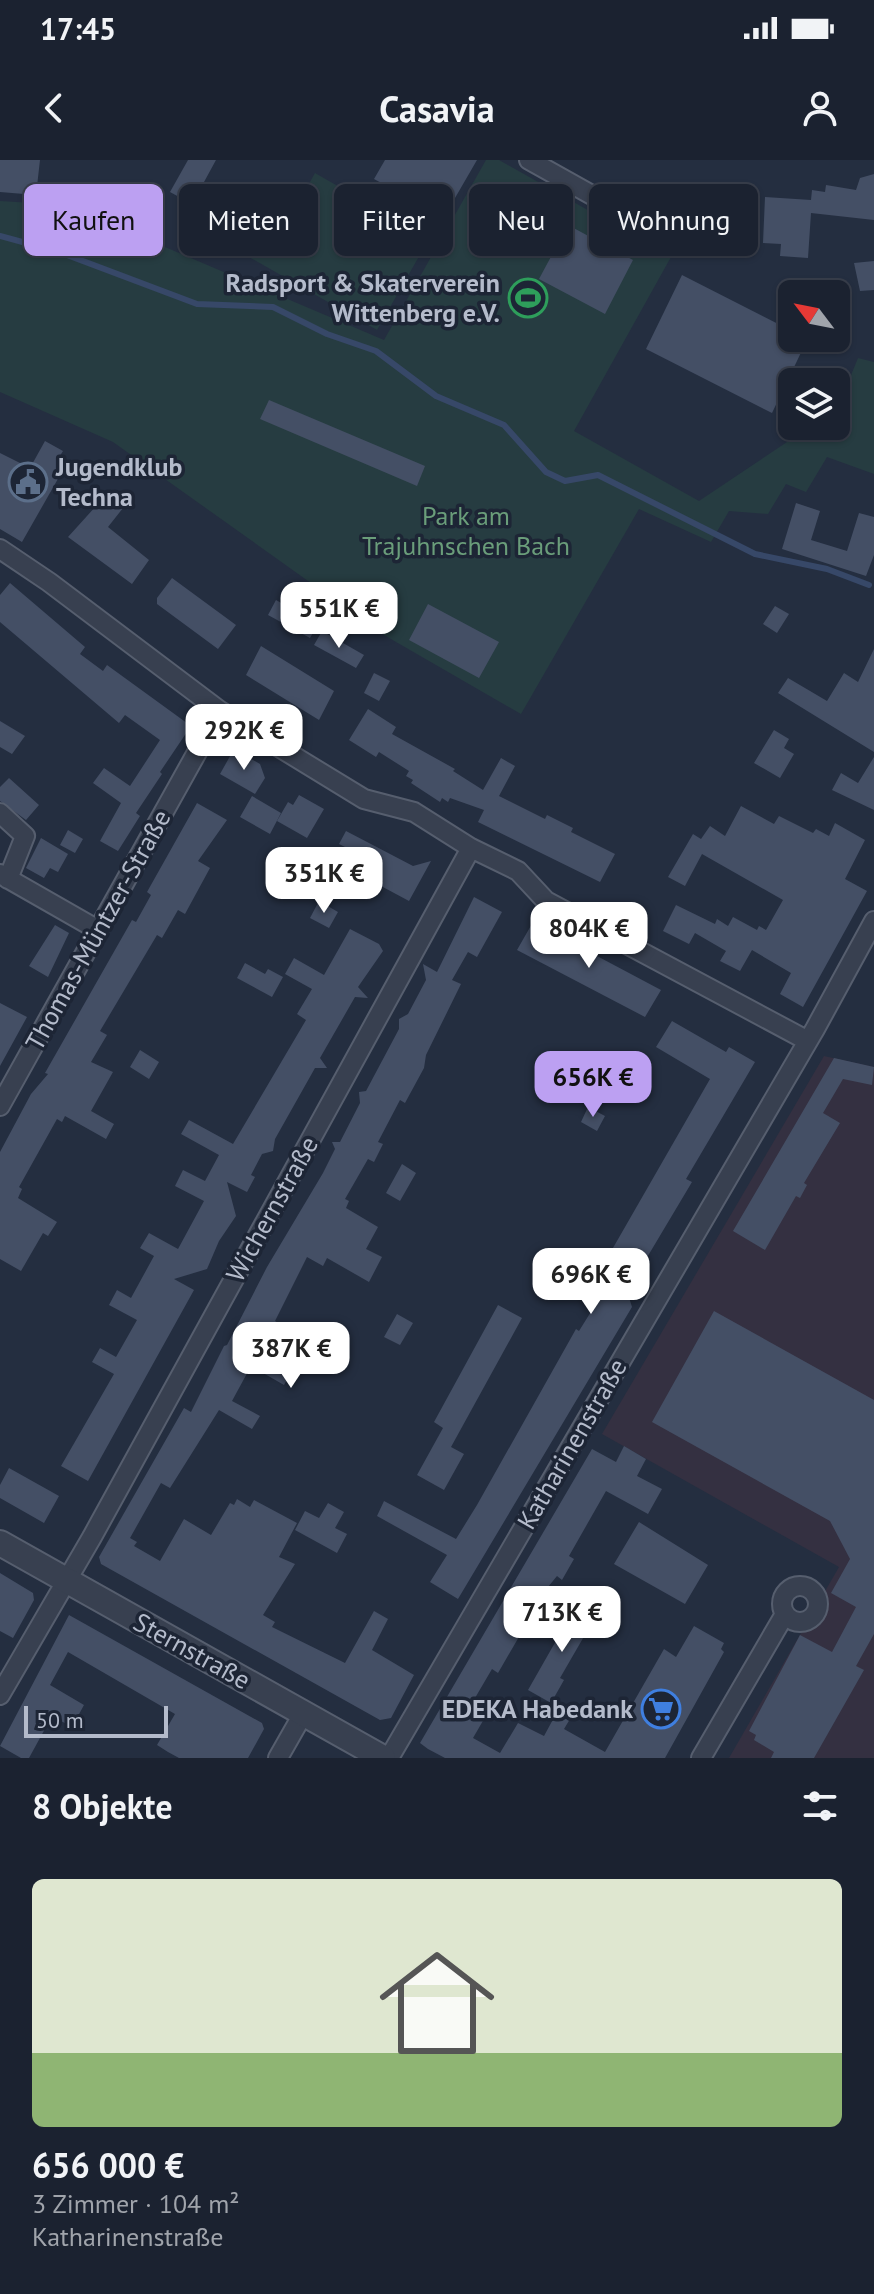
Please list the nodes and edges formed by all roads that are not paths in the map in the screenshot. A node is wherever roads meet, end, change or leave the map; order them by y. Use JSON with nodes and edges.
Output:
{"nodes":[{"id":1,"x":529,"y":160,"type":"edge"},
{"id":2,"x":589,"y":193,"type":"edge"},
{"id":3,"x":0,"y":549,"type":"edge"},
{"id":4,"x":220,"y":711,"type":"junction"},
{"id":5,"x":0,"y":813,"type":"edge"},
{"id":6,"x":471,"y":848,"type":"junction"},
{"id":7,"x":4,"y":877,"type":"edge"},
{"id":8,"x":874,"y":921,"type":"edge"},
{"id":9,"x":98,"y":930,"type":"junction"},
{"id":10,"x":808,"y":1041,"type":"junction"},
{"id":11,"x":1,"y":1104,"type":"edge"},
{"id":12,"x":0,"y":1543,"type":"edge"},
{"id":13,"x":65,"y":1580,"type":"junction"},
{"id":14,"x":785,"y":1614,"type":"dead end"},
{"id":15,"x":0,"y":1695,"type":"edge"},
{"id":16,"x":303,"y":1714,"type":"junction"},
{"id":17,"x":278,"y":1758,"type":"edge"},
{"id":18,"x":386,"y":1758,"type":"edge"},
{"id":19,"x":701,"y":1758,"type":"edge"}],
"edges":[{"from":1,"to":2,"type":"street"},
{"from":3,"to":4,"type":"street"},
{"from":4,"to":6,"type":"street"},
{"from":4,"to":9,"type":"street","name":"Thomas-Müntzer-Straße"},
{"from":5,"to":7,"type":"street"},
{"from":6,"to":10,"type":"street"},
{"from":6,"to":13,"type":"street","name":"Wichernstraße"},
{"from":7,"to":9,"type":"street"},
{"from":8,"to":10,"type":"street","name":"Katharinenstraße"},
{"from":9,"to":11,"type":"street","name":"Thomas-Müntzer-Straße"},
{"from":10,"to":18,"type":"street","name":"Katharinenstraße"},
{"from":12,"to":13,"type":"street","name":"Sternstraße"},
{"from":13,"to":15,"type":"street","name":"Wichernstraße"},
{"from":13,"to":16,"type":"street","name":"Sternstraße"},
{"from":14,"to":19,"type":"street"},
{"from":16,"to":17,"type":"street"},
{"from":16,"to":18,"type":"street","name":"Sternstraße"}]}
